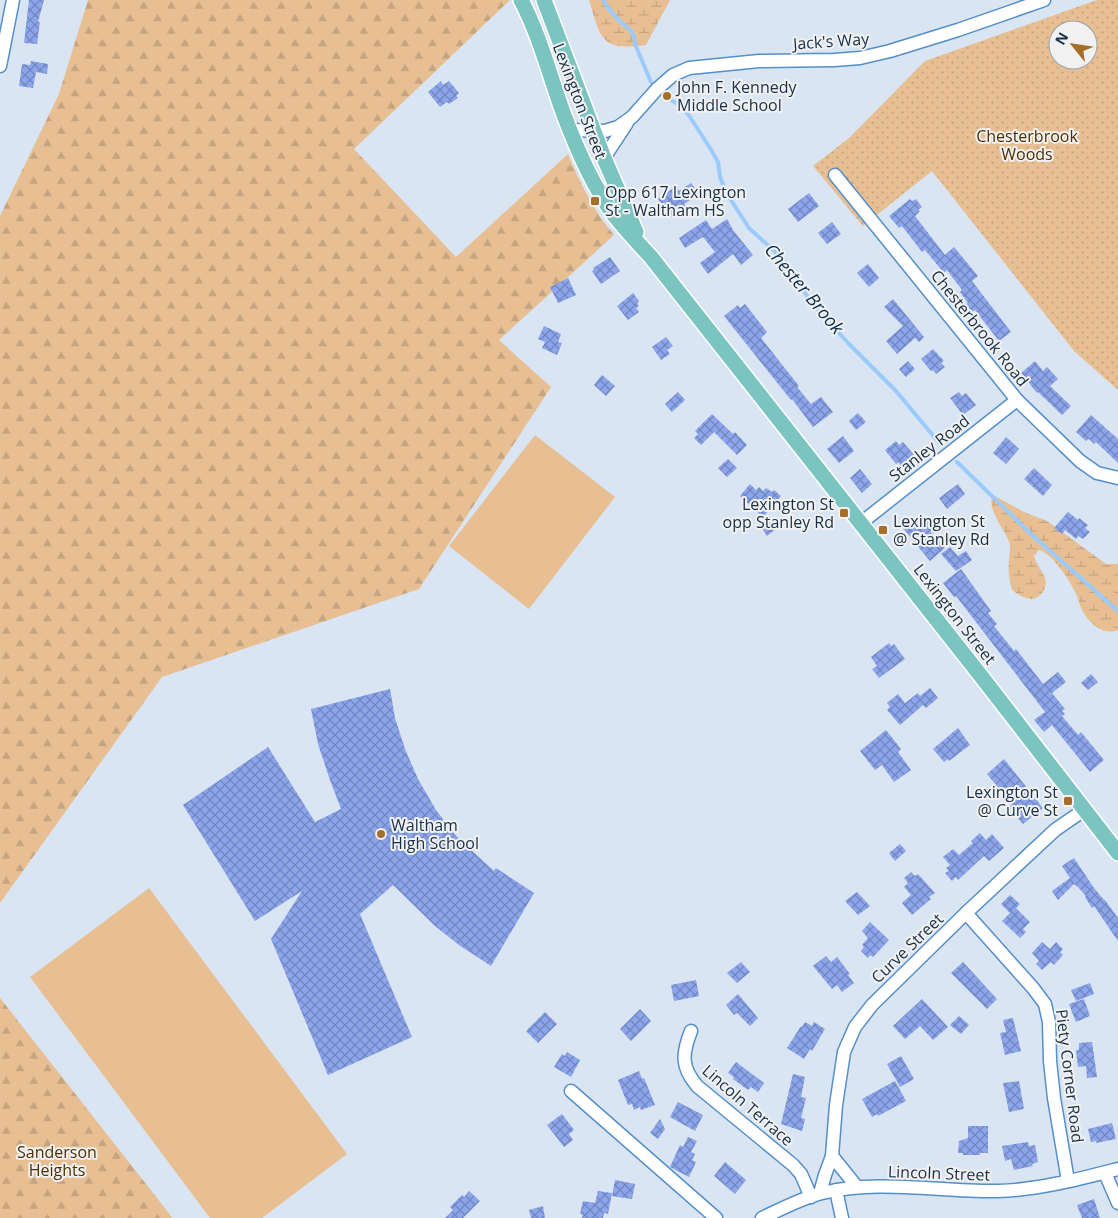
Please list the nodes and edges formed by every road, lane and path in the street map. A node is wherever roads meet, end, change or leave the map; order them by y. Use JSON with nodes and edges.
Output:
{"nodes":[{"id":1,"x":13,"y":0,"type":"edge"},
{"id":2,"x":521,"y":0,"type":"edge"},
{"id":3,"x":544,"y":0,"type":"edge"},
{"id":4,"x":1044,"y":0,"type":"edge"},
{"id":5,"x":0,"y":66,"type":"edge"},
{"id":6,"x":632,"y":117,"type":"junction"},
{"id":7,"x":571,"y":130,"type":"junction"},
{"id":8,"x":593,"y":130,"type":"junction"},
{"id":9,"x":604,"y":158,"type":"junction"},
{"id":10,"x":835,"y":175,"type":"dead end"},
{"id":11,"x":651,"y":257,"type":"junction"},
{"id":12,"x":1017,"y":400,"type":"junction"},
{"id":13,"x":1118,"y":478,"type":"edge"},
{"id":14,"x":861,"y":523,"type":"junction"},
{"id":15,"x":1084,"y":810,"type":"junction"},
{"id":16,"x":1118,"y":853,"type":"edge"},
{"id":17,"x":966,"y":913,"type":"junction"},
{"id":18,"x":690,"y":1031,"type":"dead end"},
{"id":19,"x":571,"y":1091,"type":"dead end"},
{"id":20,"x":832,"y":1156,"type":"junction"},
{"id":21,"x":1118,"y":1169,"type":"edge"},
{"id":22,"x":1105,"y":1172,"type":"junction"},
{"id":23,"x":1068,"y":1181,"type":"junction"},
{"id":24,"x":857,"y":1187,"type":"junction"},
{"id":25,"x":836,"y":1190,"type":"junction"},
{"id":26,"x":816,"y":1195,"type":"junction"},
{"id":27,"x":1118,"y":1203,"type":"edge"},
{"id":28,"x":716,"y":1218,"type":"edge"},
{"id":29,"x":762,"y":1218,"type":"edge"},
{"id":30,"x":842,"y":1218,"type":"edge"}],
"edges":[{"from":1,"to":5,"type":"street"},
{"from":2,"to":7,"type":"main road","name":"Lexington Street"},
{"from":3,"to":8,"type":"main road","name":"Lexington Street"},
{"from":4,"to":6,"type":"street","name":"Jack's Way"},
{"from":6,"to":8,"type":"street","name":"Jack's Way"},
{"from":6,"to":9,"type":"street","name":"Jack's Way"},
{"from":7,"to":8,"type":"street","name":"Jack's Way"},
{"from":7,"to":11,"type":"main road","name":"Lexington Street"},
{"from":8,"to":9,"type":"main road","name":"Lexington Street"},
{"from":9,"to":11,"type":"main road","name":"Lexington Street"},
{"from":10,"to":12,"type":"street","name":"Chesterbrook Road"},
{"from":11,"to":14,"type":"main road","name":"Lexington Street"},
{"from":12,"to":13,"type":"street","name":"Chesterbrook Road"},
{"from":12,"to":14,"type":"street","name":"Stanley Road"},
{"from":14,"to":15,"type":"main road","name":"Lexington Street"},
{"from":15,"to":16,"type":"main road","name":"Lexington Street"},
{"from":15,"to":17,"type":"street","name":"Curve Street"},
{"from":17,"to":20,"type":"street","name":"Curve Street"},
{"from":17,"to":23,"type":"street","name":"Piety Corner Road"},
{"from":18,"to":26,"type":"street","name":"Lincoln Terrace"},
{"from":19,"to":28,"type":"street"},
{"from":20,"to":24,"type":"street"},
{"from":20,"to":26,"type":"street","name":"Curve Street"},
{"from":21,"to":22,"type":"street","name":"Lincoln Street"},
{"from":22,"to":23,"type":"street","name":"Lincoln Street"},
{"from":22,"to":27,"type":"street"},
{"from":23,"to":24,"type":"street","name":"Lincoln Street"},
{"from":24,"to":25,"type":"street","name":"Lincoln Street"},
{"from":25,"to":26,"type":"street","name":"Lincoln Street"},
{"from":25,"to":30,"type":"street"},
{"from":26,"to":29,"type":"street","name":"Lincoln Street"}]}
